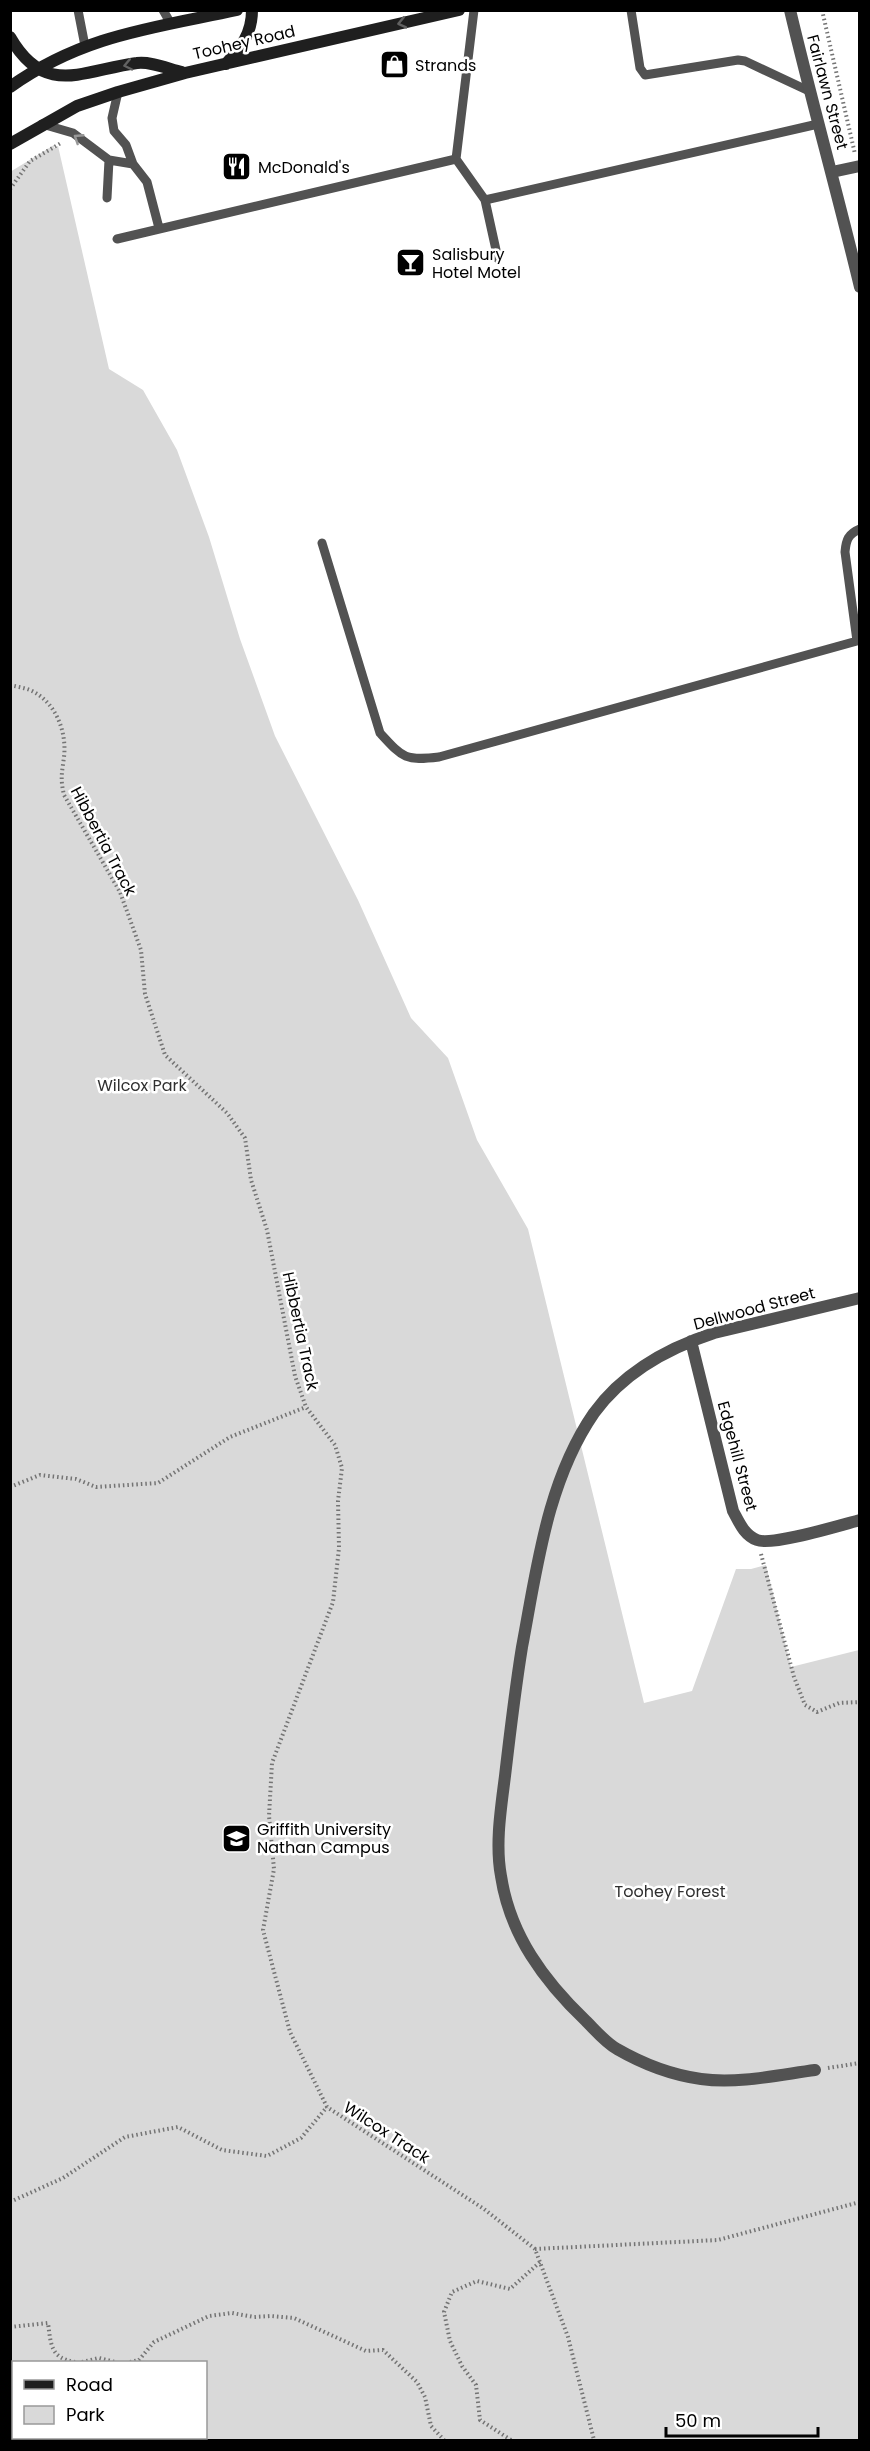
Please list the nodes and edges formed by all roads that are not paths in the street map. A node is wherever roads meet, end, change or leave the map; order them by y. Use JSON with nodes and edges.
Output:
{"nodes":[{"id":1,"x":78,"y":10,"type":"edge"},
{"id":2,"x":163,"y":10,"type":"edge"},
{"id":3,"x":237,"y":10,"type":"edge"},
{"id":4,"x":252,"y":10,"type":"edge"},
{"id":5,"x":459,"y":10,"type":"edge"},
{"id":6,"x":474,"y":10,"type":"edge"},
{"id":7,"x":631,"y":10,"type":"edge"},
{"id":8,"x":790,"y":10,"type":"edge"},
{"id":9,"x":171,"y":24,"type":"junction"},
{"id":10,"x":10,"y":37,"type":"edge"},
{"id":11,"x":85,"y":46,"type":"junction"},
{"id":12,"x":225,"y":64,"type":"junction"},
{"id":13,"x":37,"y":69,"type":"junction"},
{"id":14,"x":185,"y":73,"type":"junction"},
{"id":15,"x":10,"y":87,"type":"edge"},
{"id":16,"x":809,"y":91,"type":"junction"},
{"id":17,"x":118,"y":92,"type":"junction"},
{"id":18,"x":42,"y":124,"type":"junction"},
{"id":19,"x":818,"y":124,"type":"junction"},
{"id":20,"x":10,"y":144,"type":"edge"},
{"id":21,"x":456,"y":159,"type":"junction"},
{"id":22,"x":109,"y":160,"type":"junction"},
{"id":23,"x":133,"y":164,"type":"junction"},
{"id":24,"x":859,"y":166,"type":"edge"},
{"id":25,"x":832,"y":172,"type":"junction"},
{"id":26,"x":107,"y":198,"type":"dead end"},
{"id":27,"x":484,"y":200,"type":"junction"},
{"id":28,"x":159,"y":228,"type":"junction"},
{"id":29,"x":117,"y":239,"type":"dead end"},
{"id":30,"x":498,"y":259,"type":"dead end"},
{"id":31,"x":860,"y":287,"type":"edge"},
{"id":32,"x":860,"y":529,"type":"edge"},
{"id":33,"x":322,"y":543,"type":"dead end"},
{"id":34,"x":857,"y":641,"type":"junction"},
{"id":35,"x":860,"y":652,"type":"edge"},
{"id":36,"x":860,"y":1298,"type":"edge"},
{"id":37,"x":691,"y":1341,"type":"junction"},
{"id":38,"x":860,"y":1520,"type":"edge"},
{"id":39,"x":815,"y":2070,"type":"road end"}],
"edges":[{"from":1,"to":11,"type":"lane"},
{"from":2,"to":9,"type":"lane"},
{"from":3,"to":9,"type":"main road","name":"Toohey Road"},
{"from":4,"to":12,"type":"main road"},
{"from":5,"to":12,"type":"main road","name":"Toohey Road","one_way":true},
{"from":6,"to":21,"type":"lane"},
{"from":7,"to":16,"type":"lane"},
{"from":8,"to":16,"type":"street","name":"Fairlawn Street"},
{"from":9,"to":11,"type":"main road","name":"Toohey Road"},
{"from":10,"to":13,"type":"main road"},
{"from":11,"to":13,"type":"main road","name":"Toohey Road"},
{"from":12,"to":14,"type":"main road","name":"Toohey Road"},
{"from":14,"to":13,"type":"main road","one_way":true},
{"from":13,"to":15,"type":"main road","name":"Toohey Road"},
{"from":14,"to":17,"type":"main road","name":"Toohey Road"},
{"from":16,"to":19,"type":"street","name":"Fairlawn Street"},
{"from":17,"to":18,"type":"main road","name":"Toohey Road"},
{"from":17,"to":23,"type":"lane"},
{"from":18,"to":20,"type":"main road","name":"Toohey Road"},
{"from":22,"to":18,"type":"lane","one_way":true},
{"from":19,"to":25,"type":"street","name":"Fairlawn Street"},
{"from":19,"to":27,"type":"lane"},
{"from":21,"to":27,"type":"lane"},
{"from":21,"to":28,"type":"lane"},
{"from":22,"to":23,"type":"lane"},
{"from":22,"to":26,"type":"lane"},
{"from":23,"to":28,"type":"lane"},
{"from":24,"to":25,"type":"street"},
{"from":25,"to":31,"type":"street","name":"Fairlawn Street"},
{"from":27,"to":30,"type":"lane"},
{"from":28,"to":29,"type":"lane"},
{"from":32,"to":34,"type":"lane"},
{"from":33,"to":34,"type":"lane"},
{"from":34,"to":35,"type":"lane"},
{"from":36,"to":37,"type":"street","name":"Dellwood Street"},
{"from":37,"to":38,"type":"street","name":"Edgehill Street"},
{"from":37,"to":39,"type":"street","name":"Dellwood Street"}]}
